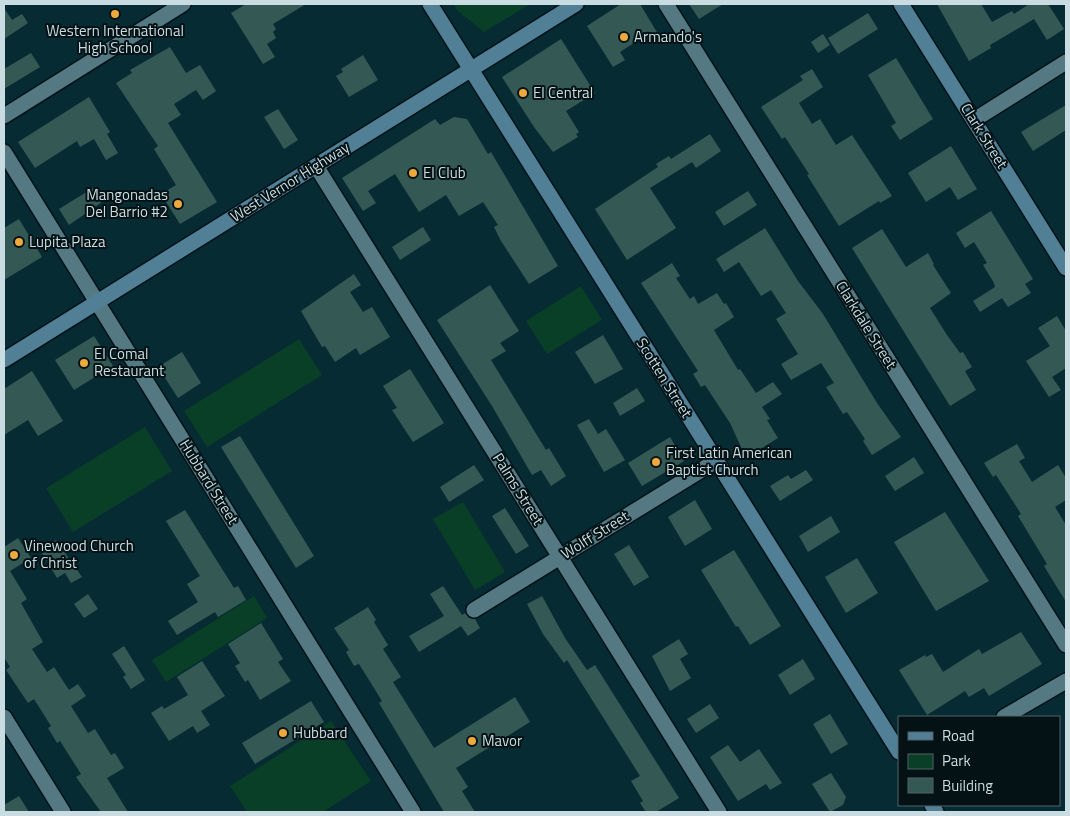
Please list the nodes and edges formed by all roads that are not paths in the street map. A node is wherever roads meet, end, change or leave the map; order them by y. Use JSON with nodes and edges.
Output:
{"nodes":[{"id":1,"x":183,"y":4,"type":"edge"},
{"id":2,"x":430,"y":4,"type":"edge"},
{"id":3,"x":576,"y":4,"type":"edge"},
{"id":4,"x":666,"y":4,"type":"edge"},
{"id":5,"x":901,"y":4,"type":"edge"},
{"id":6,"x":1066,"y":62,"type":"edge"},
{"id":7,"x":471,"y":70,"type":"junction"},
{"id":8,"x":4,"y":116,"type":"edge"},
{"id":9,"x":974,"y":120,"type":"junction"},
{"id":10,"x":4,"y":152,"type":"edge"},
{"id":11,"x":316,"y":166,"type":"junction"},
{"id":12,"x":1066,"y":268,"type":"edge"},
{"id":13,"x":97,"y":302,"type":"junction"},
{"id":14,"x":4,"y":360,"type":"edge"},
{"id":15,"x":716,"y":461,"type":"junction"},
{"id":16,"x":560,"y":557,"type":"junction"},
{"id":17,"x":474,"y":610,"type":"dead end"},
{"id":18,"x":1066,"y":645,"type":"edge"},
{"id":19,"x":1066,"y":681,"type":"edge"},
{"id":20,"x":1006,"y":716,"type":"edge"},
{"id":21,"x":4,"y":717,"type":"edge"},
{"id":22,"x":898,"y":750,"type":"edge"},
{"id":23,"x":63,"y":812,"type":"edge"},
{"id":24,"x":413,"y":812,"type":"edge"},
{"id":25,"x":719,"y":812,"type":"edge"}],
"edges":[{"from":1,"to":8,"type":"street"},
{"from":2,"to":7,"type":"street","name":"Scotten Street"},
{"from":3,"to":7,"type":"street","name":"West Vernor Highway"},
{"from":4,"to":18,"type":"street","name":"Clarkdale Street"},
{"from":5,"to":9,"type":"street","name":"Clark Street"},
{"from":6,"to":9,"type":"street"},
{"from":7,"to":11,"type":"street","name":"West Vernor Highway"},
{"from":7,"to":15,"type":"street","name":"Scotten Street"},
{"from":9,"to":12,"type":"street","name":"Clark Street"},
{"from":10,"to":13,"type":"street","name":"Hubbard Street"},
{"from":11,"to":13,"type":"street","name":"West Vernor Highway"},
{"from":11,"to":16,"type":"street","name":"Palms Street"},
{"from":13,"to":14,"type":"street","name":"West Vernor Highway"},
{"from":13,"to":24,"type":"street","name":"Hubbard Street"},
{"from":15,"to":16,"type":"street","name":"Wolff Street"},
{"from":15,"to":22,"type":"street","name":"Scotten Street"},
{"from":16,"to":17,"type":"street","name":"Wolff Street"},
{"from":16,"to":25,"type":"street","name":"Palms Street"},
{"from":19,"to":20,"type":"street"},
{"from":21,"to":23,"type":"street"}]}
